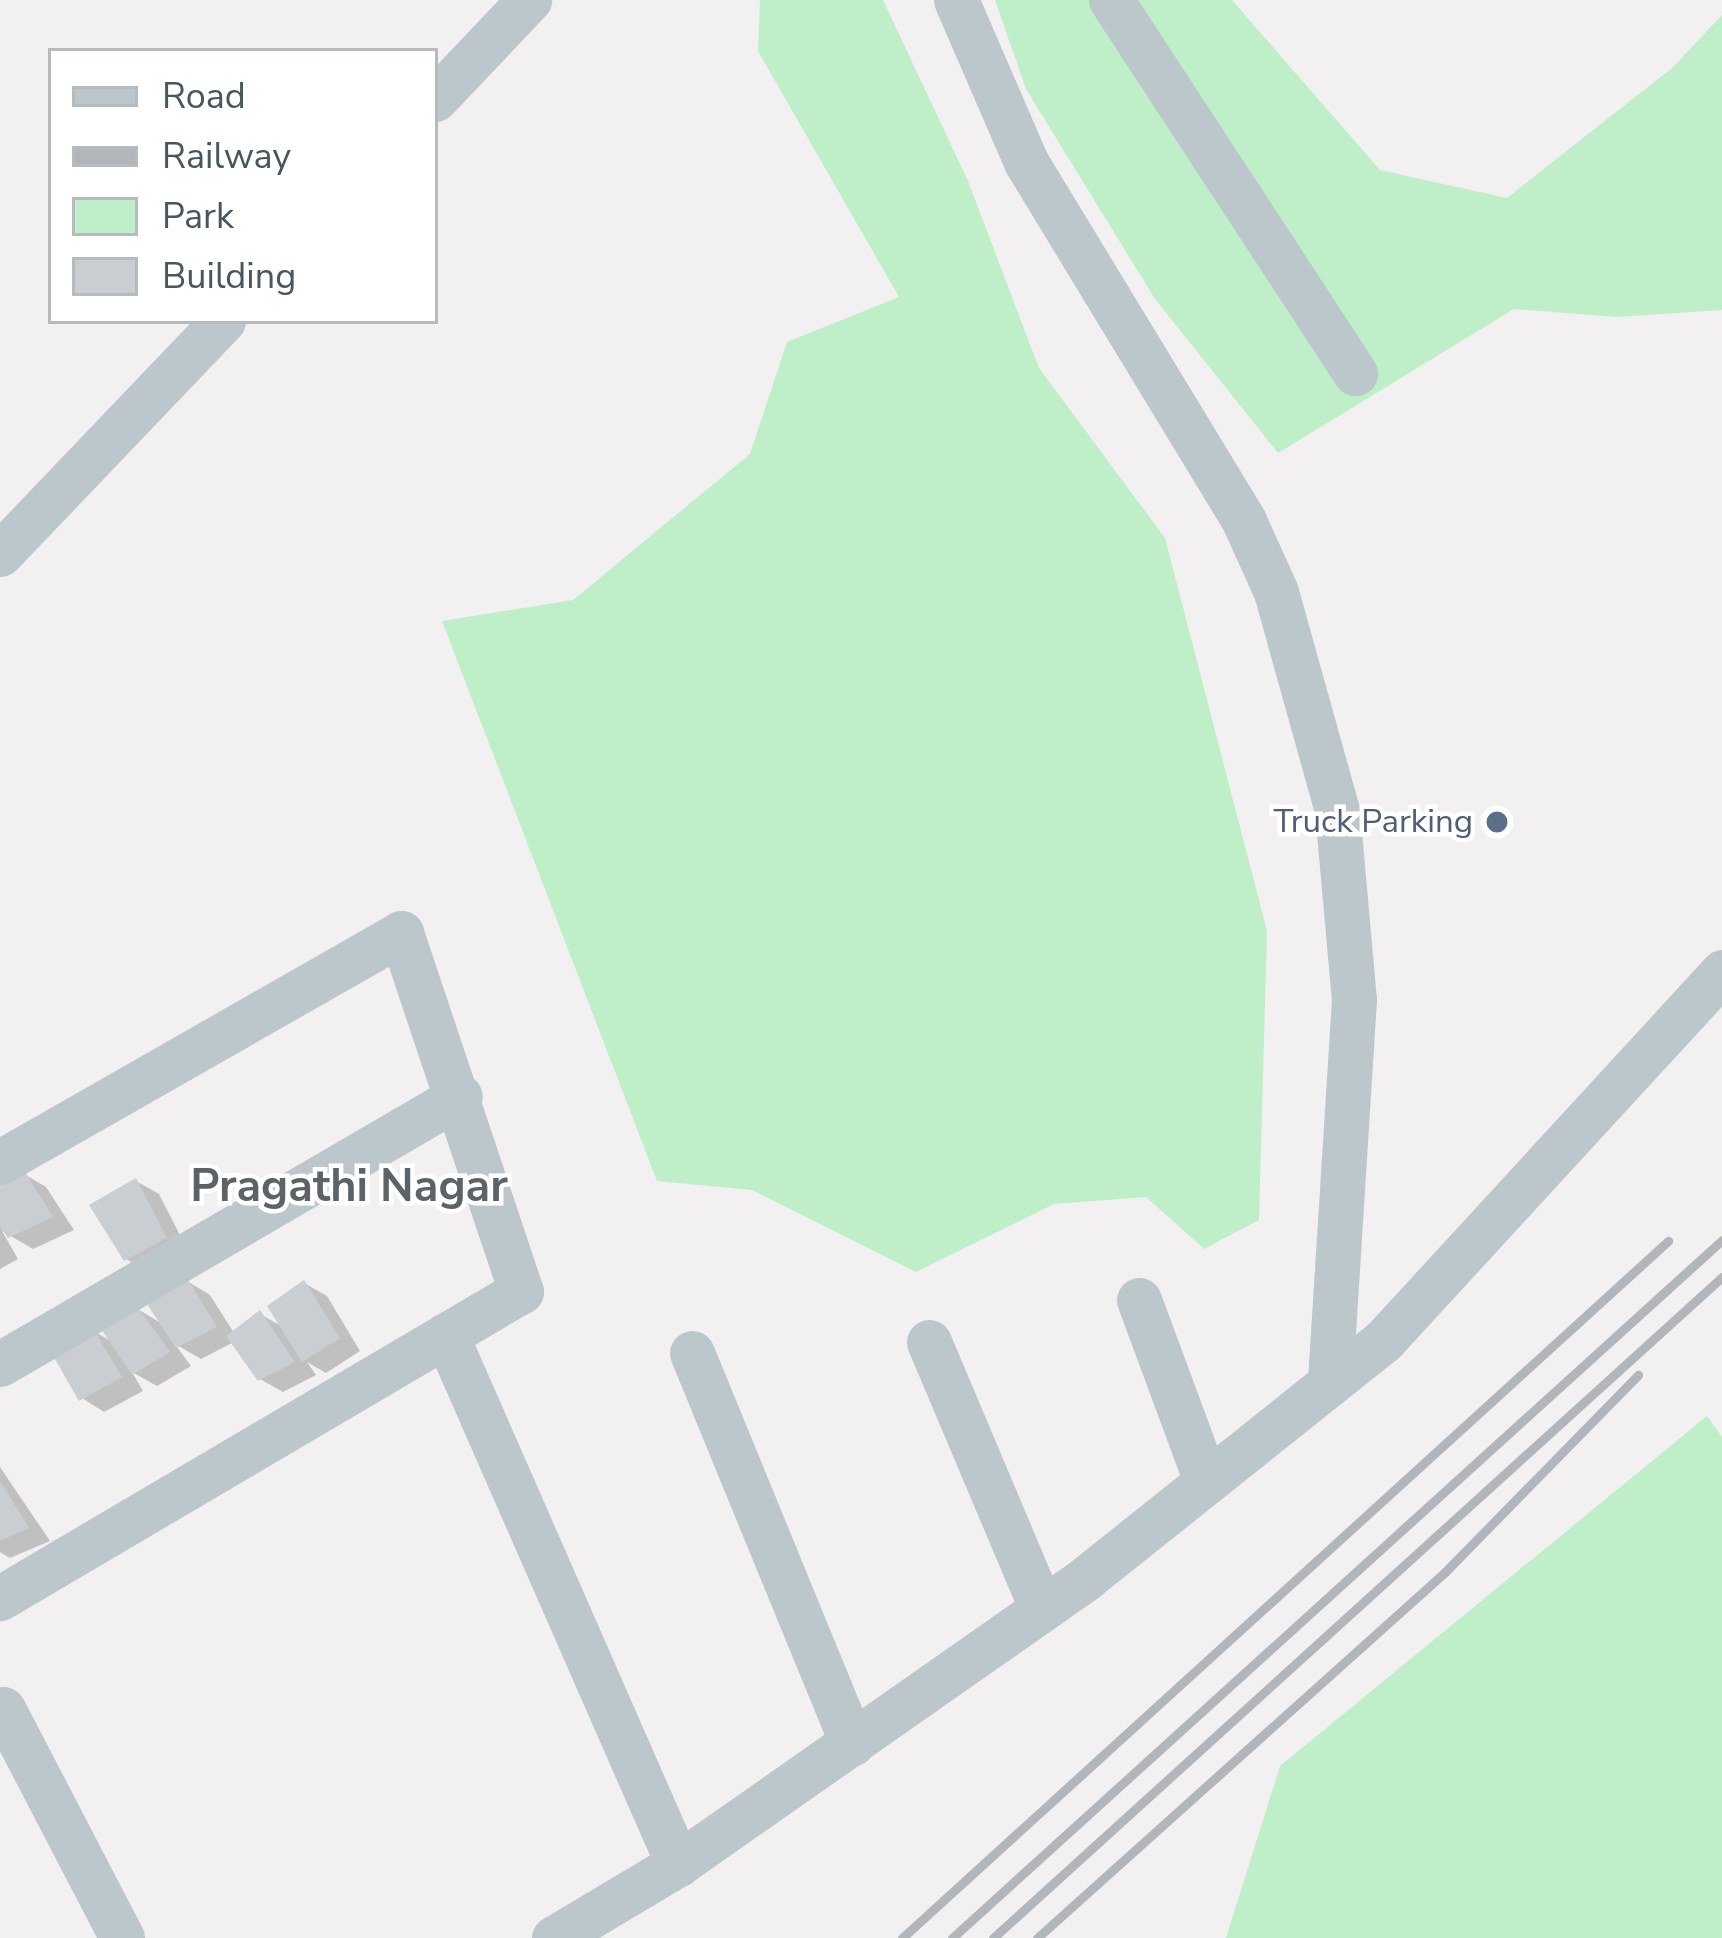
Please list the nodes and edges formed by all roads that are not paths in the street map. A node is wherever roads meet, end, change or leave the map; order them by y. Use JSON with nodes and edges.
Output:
{"nodes":[{"id":1,"x":529,"y":0,"type":"edge"},
{"id":2,"x":956,"y":0,"type":"edge"},
{"id":3,"x":1111,"y":0,"type":"edge"},
{"id":4,"x":438,"y":95,"type":"edge"},
{"id":5,"x":220,"y":324,"type":"edge"},
{"id":6,"x":1355,"y":373,"type":"dead end"},
{"id":7,"x":0,"y":554,"type":"edge"},
{"id":8,"x":1722,"y":973,"type":"edge"},
{"id":9,"x":460,"y":1096,"type":"junction"},
{"id":10,"x":0,"y":1162,"type":"edge"},
{"id":11,"x":1139,"y":1300,"type":"dead end"},
{"id":12,"x":446,"y":1335,"type":"junction"},
{"id":13,"x":928,"y":1342,"type":"dead end"},
{"id":14,"x":692,"y":1353,"type":"dead end"},
{"id":15,"x":0,"y":1364,"type":"edge"},
{"id":16,"x":1330,"y":1383,"type":"junction"},
{"id":17,"x":1206,"y":1481,"type":"junction"},
{"id":18,"x":0,"y":1598,"type":"edge"},
{"id":19,"x":1042,"y":1609,"type":"junction"},
{"id":20,"x":3,"y":1709,"type":"dead end"},
{"id":21,"x":851,"y":1744,"type":"junction"},
{"id":22,"x":678,"y":1864,"type":"junction"},
{"id":23,"x":122,"y":1938,"type":"edge"},
{"id":24,"x":554,"y":1938,"type":"edge"}],
"edges":[{"from":1,"to":4,"type":"street"},
{"from":2,"to":16,"type":"street"},
{"from":3,"to":6,"type":"street"},
{"from":5,"to":7,"type":"street"},
{"from":8,"to":16,"type":"street"},
{"from":9,"to":10,"type":"street"},
{"from":9,"to":12,"type":"street"},
{"from":9,"to":15,"type":"street"},
{"from":11,"to":17,"type":"street"},
{"from":12,"to":18,"type":"street"},
{"from":12,"to":22,"type":"street"},
{"from":13,"to":19,"type":"street"},
{"from":14,"to":21,"type":"street"},
{"from":16,"to":17,"type":"street"},
{"from":17,"to":19,"type":"street"},
{"from":19,"to":21,"type":"street"},
{"from":20,"to":23,"type":"street"},
{"from":21,"to":22,"type":"street"},
{"from":22,"to":24,"type":"street"}]}
